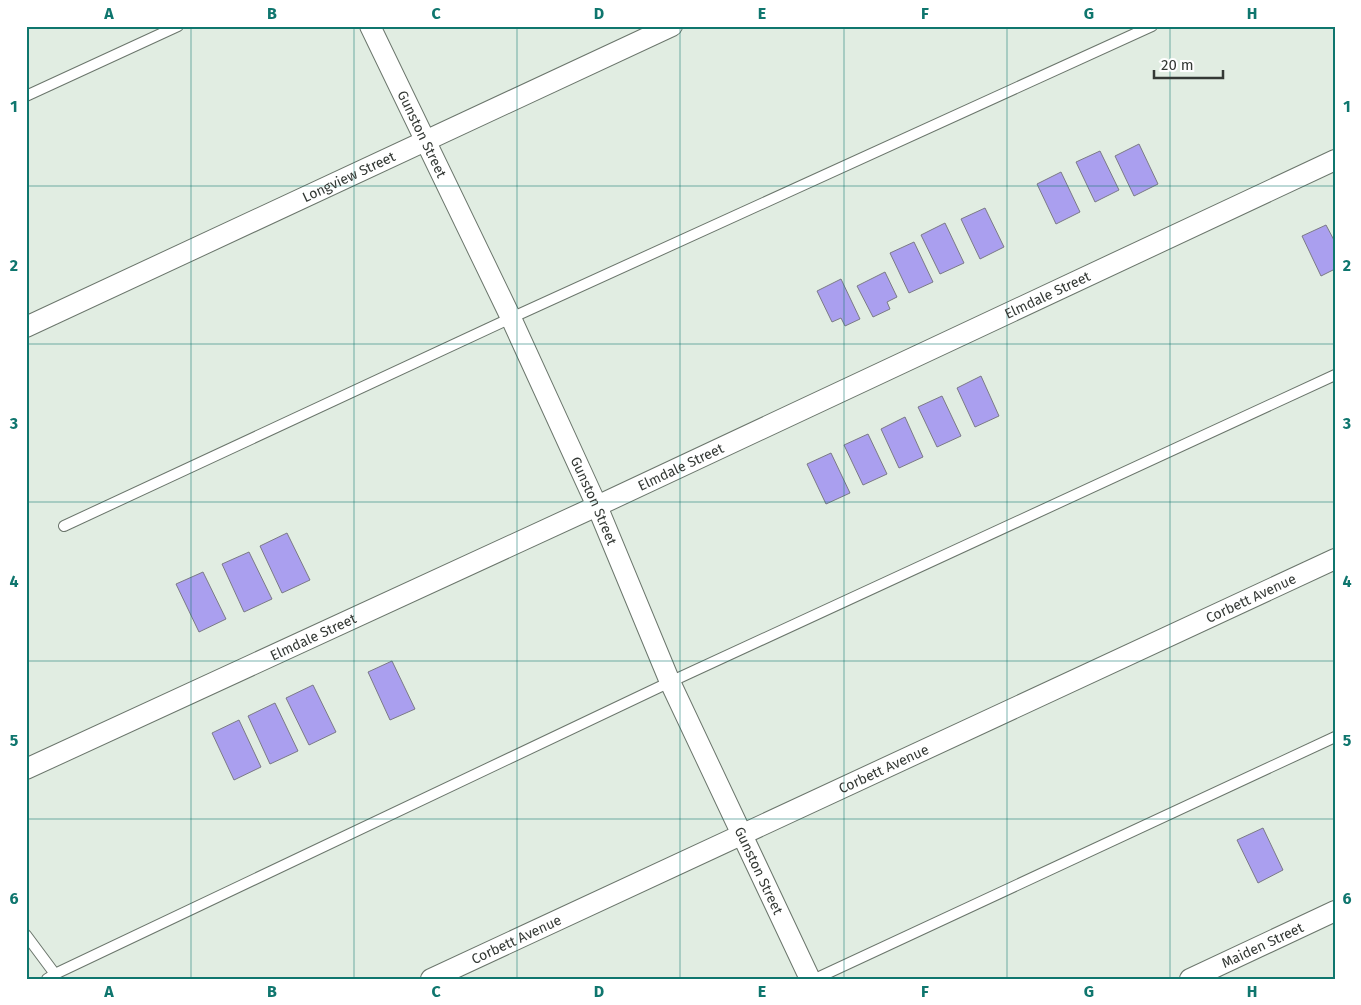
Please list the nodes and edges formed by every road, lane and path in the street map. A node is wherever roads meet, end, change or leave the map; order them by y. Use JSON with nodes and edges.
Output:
{"nodes":[{"id":1,"x":178,"y":26,"type":"edge"},
{"id":2,"x":370,"y":26,"type":"edge"},
{"id":3,"x":672,"y":26,"type":"edge"},
{"id":4,"x":1152,"y":26,"type":"edge"},
{"id":5,"x":26,"y":96,"type":"edge"},
{"id":6,"x":425,"y":142,"type":"junction"},
{"id":7,"x":1335,"y":160,"type":"edge"},
{"id":8,"x":511,"y":318,"type":"junction"},
{"id":9,"x":26,"y":327,"type":"edge"},
{"id":10,"x":1335,"y":375,"type":"edge"},
{"id":11,"x":597,"y":506,"type":"junction"},
{"id":12,"x":64,"y":526,"type":"dead end"},
{"id":13,"x":1335,"y":559,"type":"edge"},
{"id":14,"x":670,"y":682,"type":"junction"},
{"id":15,"x":1335,"y":737,"type":"edge"},
{"id":16,"x":26,"y":769,"type":"edge"},
{"id":17,"x":742,"y":834,"type":"junction"},
{"id":18,"x":1335,"y":912,"type":"edge"},
{"id":19,"x":26,"y":934,"type":"edge"},
{"id":20,"x":51,"y":976,"type":"edge"},
{"id":21,"x":431,"y":979,"type":"edge"},
{"id":22,"x":810,"y":979,"type":"edge"},
{"id":23,"x":815,"y":979,"type":"edge"},
{"id":24,"x":1190,"y":979,"type":"edge"}],
"edges":[{"from":1,"to":5,"type":"lane"},
{"from":2,"to":6,"type":"street","name":"Gunston Street"},
{"from":3,"to":6,"type":"street","name":"Longview Street"},
{"from":4,"to":8,"type":"lane"},
{"from":6,"to":8,"type":"street","name":"Gunston Street"},
{"from":6,"to":9,"type":"street","name":"Longview Street"},
{"from":7,"to":11,"type":"street","name":"Elmdale Street"},
{"from":8,"to":11,"type":"street","name":"Gunston Street"},
{"from":8,"to":12,"type":"lane"},
{"from":10,"to":14,"type":"lane"},
{"from":11,"to":14,"type":"street","name":"Gunston Street"},
{"from":11,"to":16,"type":"street","name":"Elmdale Street"},
{"from":13,"to":17,"type":"street","name":"Corbett Avenue"},
{"from":14,"to":17,"type":"street","name":"Gunston Street"},
{"from":14,"to":20,"type":"lane"},
{"from":15,"to":23,"type":"lane"},
{"from":17,"to":21,"type":"street","name":"Corbett Avenue"},
{"from":17,"to":22,"type":"street","name":"Gunston Street"},
{"from":18,"to":24,"type":"street","name":"Maiden Street"},
{"from":19,"to":20,"type":"lane"}]}
